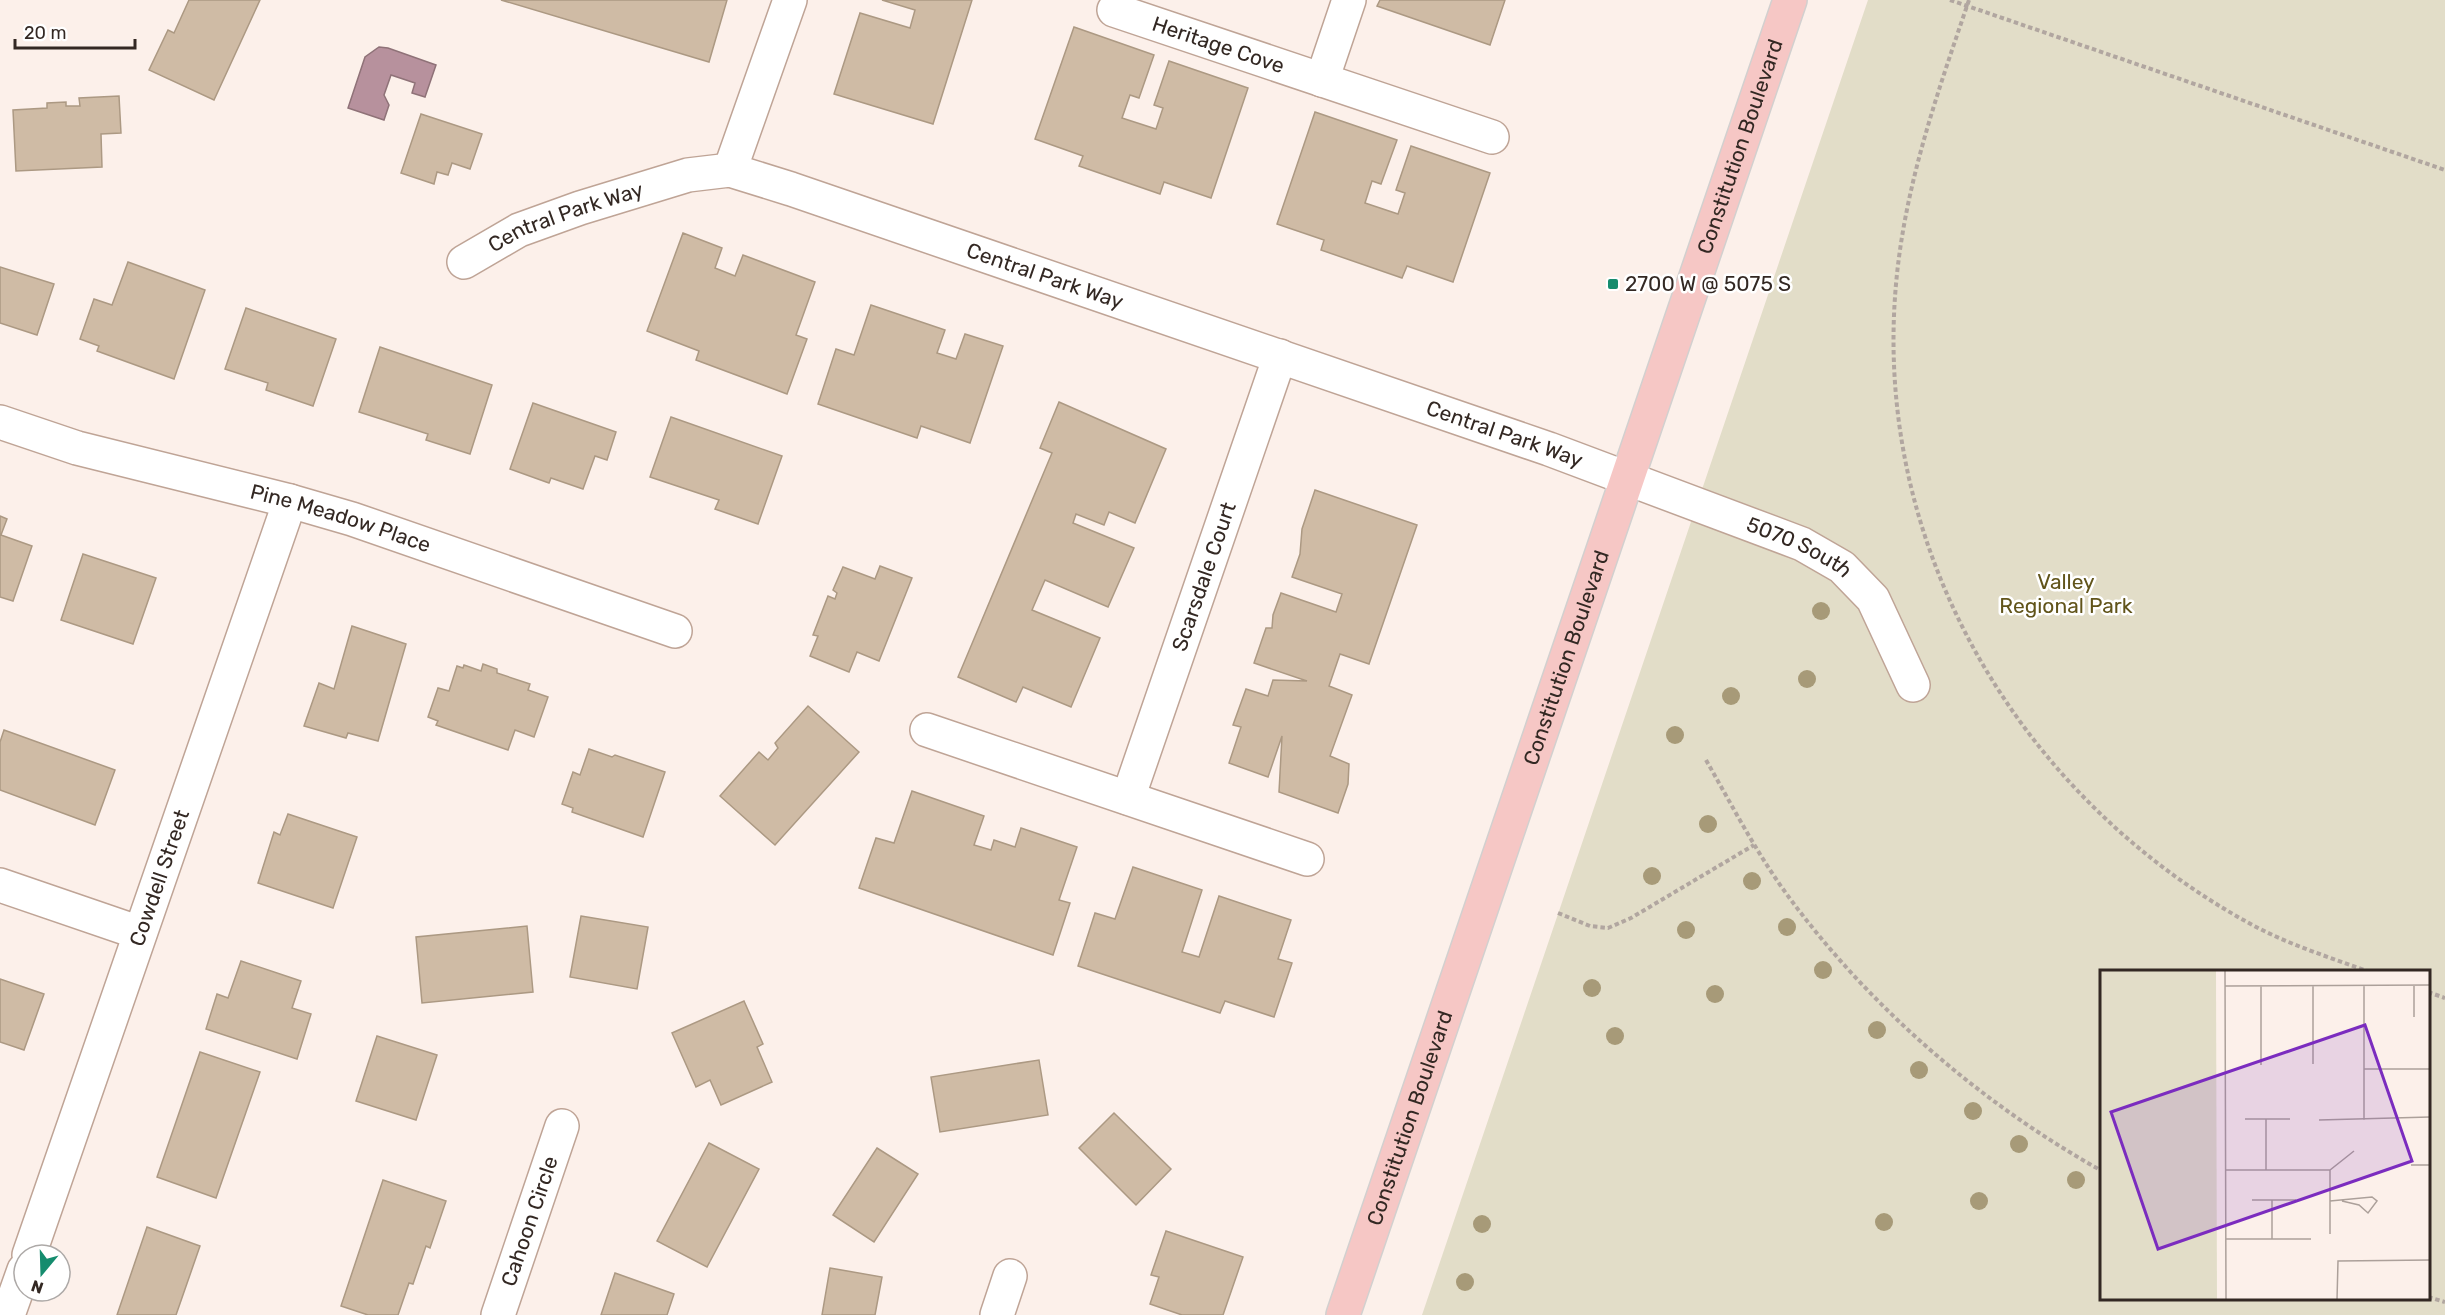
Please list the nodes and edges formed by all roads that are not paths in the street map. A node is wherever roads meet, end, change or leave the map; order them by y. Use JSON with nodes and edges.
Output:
{"nodes":[{"id":1,"x":790,"y":0,"type":"edge"},
{"id":2,"x":1349,"y":0,"type":"edge"},
{"id":3,"x":1790,"y":0,"type":"edge"},
{"id":4,"x":1114,"y":10,"type":"dead end"},
{"id":5,"x":1322,"y":80,"type":"junction"},
{"id":6,"x":1492,"y":137,"type":"dead end"},
{"id":7,"x":730,"y":170,"type":"junction"},
{"id":8,"x":464,"y":262,"type":"dead end"},
{"id":9,"x":1280,"y":356,"type":"junction"},
{"id":10,"x":0,"y":422,"type":"edge"},
{"id":11,"x":1626,"y":479,"type":"junction"},
{"id":12,"x":290,"y":501,"type":"junction"},
{"id":13,"x":675,"y":631,"type":"dead end"},
{"id":14,"x":1913,"y":685,"type":"dead end"},
{"id":15,"x":927,"y":730,"type":"dead end"},
{"id":16,"x":1128,"y":798,"type":"junction"},
{"id":17,"x":1307,"y":859,"type":"dead end"},
{"id":18,"x":0,"y":885,"type":"edge"},
{"id":19,"x":140,"y":933,"type":"junction"},
{"id":20,"x":562,"y":1126,"type":"dead end"},
{"id":21,"x":33,"y":1243,"type":"edge"},
{"id":22,"x":1010,"y":1276,"type":"dead end"},
{"id":23,"x":498,"y":1315,"type":"edge"},
{"id":24,"x":997,"y":1315,"type":"edge"},
{"id":25,"x":1343,"y":1315,"type":"edge"}],
"edges":[{"from":1,"to":7,"type":"street"},
{"from":2,"to":5,"type":"street"},
{"from":3,"to":11,"type":"main road","name":"Constitution Boulevard"},
{"from":4,"to":5,"type":"street","name":"Heritage Cove"},
{"from":5,"to":6,"type":"street","name":"Heritage Cove"},
{"from":7,"to":8,"type":"street","name":"Central Park Way"},
{"from":7,"to":9,"type":"street","name":"Central Park Way"},
{"from":9,"to":11,"type":"street","name":"Central Park Way"},
{"from":9,"to":16,"type":"street","name":"Scarsdale Court"},
{"from":10,"to":12,"type":"street","name":"Pine Meadow Place"},
{"from":11,"to":14,"type":"street","name":"5070 South"},
{"from":11,"to":25,"type":"main road","name":"Constitution Boulevard"},
{"from":12,"to":13,"type":"street","name":"Pine Meadow Place"},
{"from":12,"to":19,"type":"street","name":"Cowdell Street"},
{"from":15,"to":16,"type":"street"},
{"from":16,"to":17,"type":"street"},
{"from":18,"to":19,"type":"street"},
{"from":19,"to":21,"type":"street","name":"Cowdell Street"},
{"from":20,"to":23,"type":"street","name":"Cahoon Circle"},
{"from":22,"to":24,"type":"street"}]}
